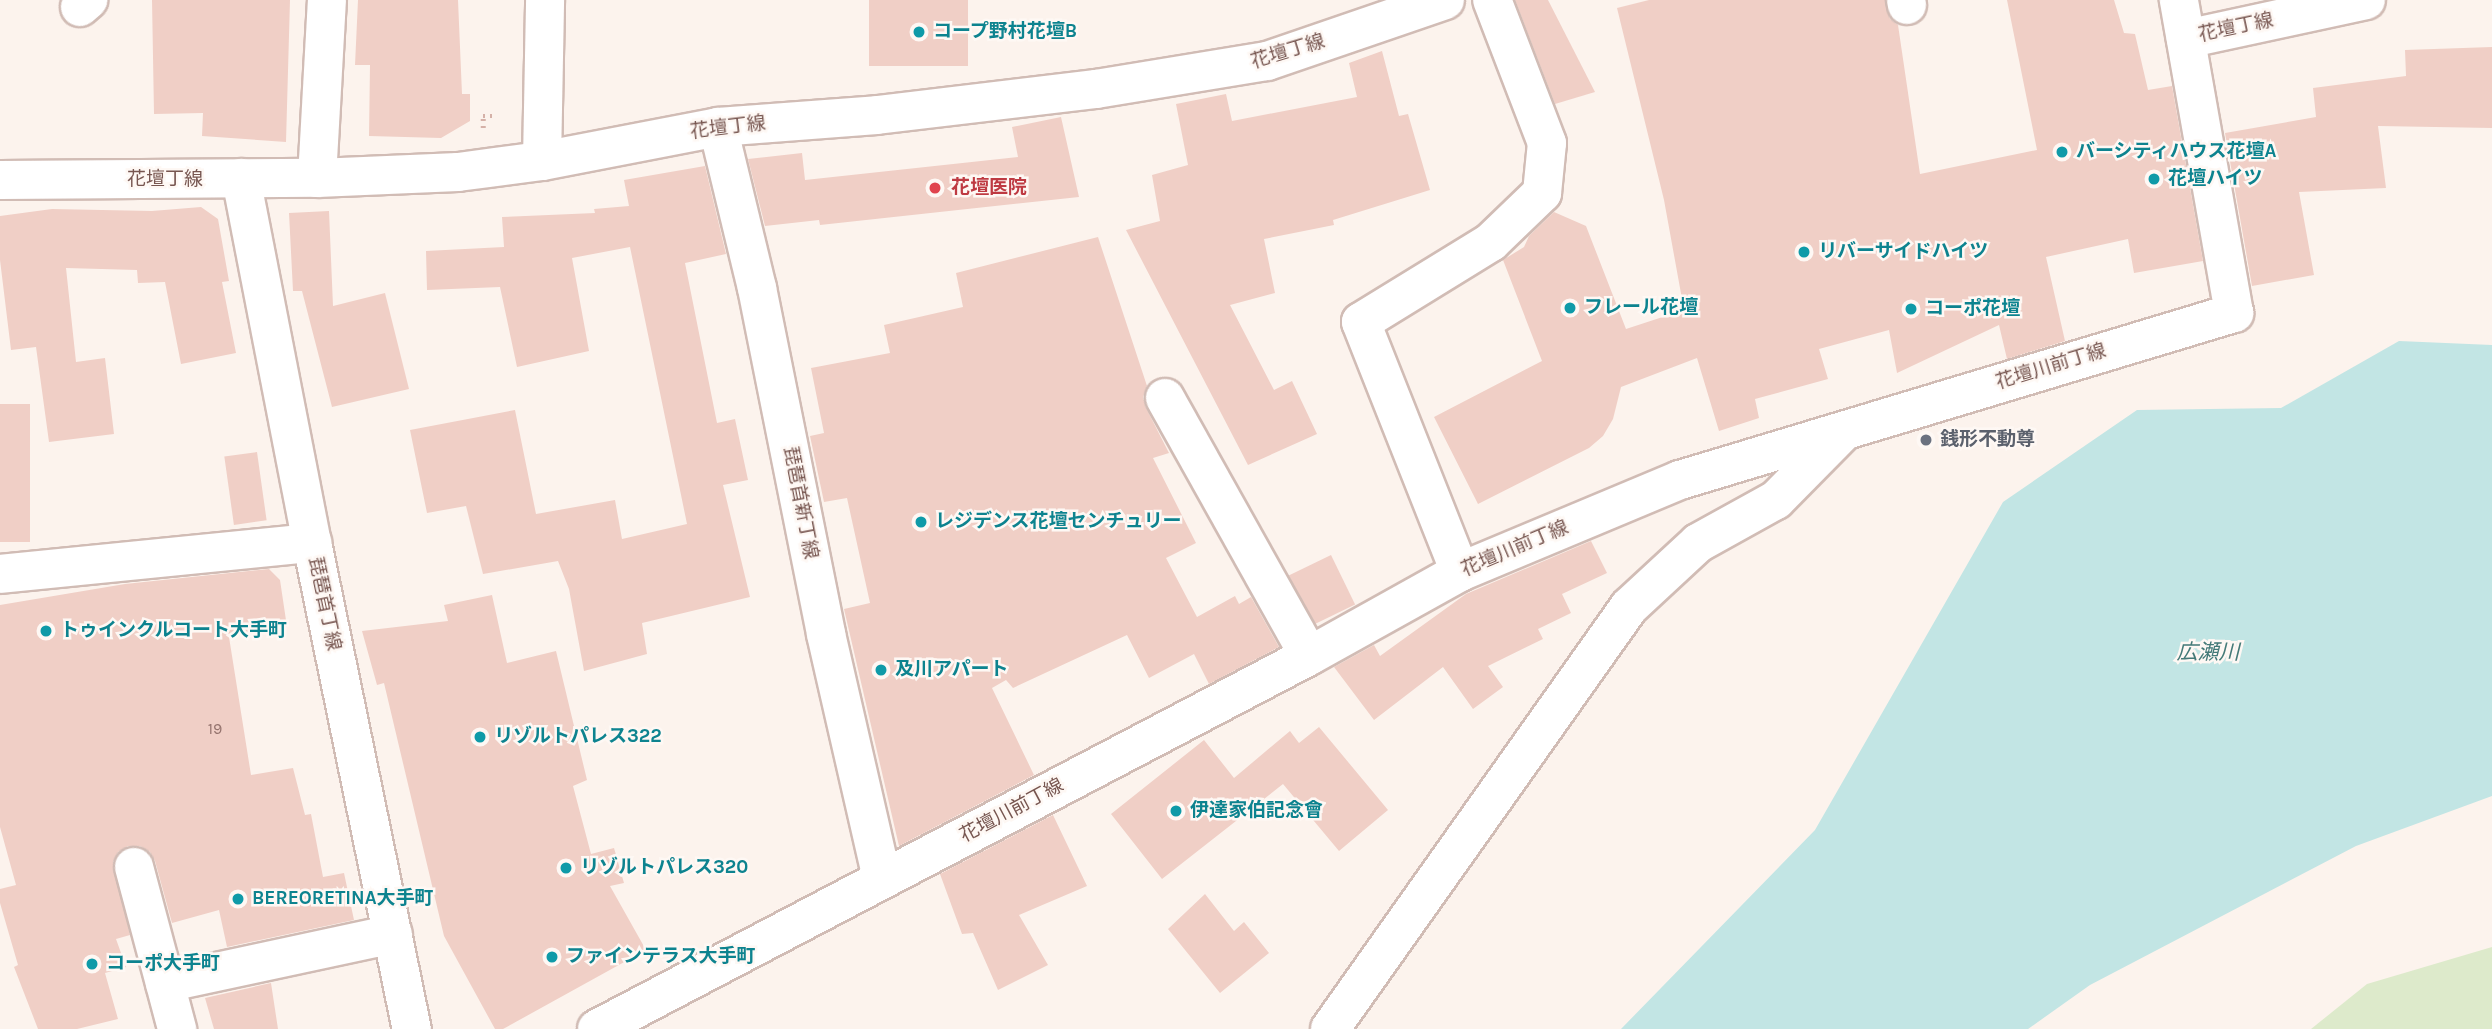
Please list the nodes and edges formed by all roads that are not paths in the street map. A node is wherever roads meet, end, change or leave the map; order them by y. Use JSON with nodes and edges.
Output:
{"nodes":[{"id":1,"x":327,"y":0,"type":"edge"},
{"id":2,"x":545,"y":0,"type":"edge"},
{"id":3,"x":1445,"y":0,"type":"edge"},
{"id":4,"x":1492,"y":0,"type":"edge"},
{"id":5,"x":2179,"y":0,"type":"edge"},
{"id":6,"x":2366,"y":0,"type":"edge"},
{"id":7,"x":2186,"y":39,"type":"junction"},
{"id":8,"x":718,"y":127,"type":"junction"},
{"id":9,"x":542,"y":161,"type":"junction"},
{"id":10,"x":242,"y":178,"type":"junction"},
{"id":11,"x":317,"y":178,"type":"junction"},
{"id":12,"x":0,"y":180,"type":"edge"},
{"id":13,"x":1165,"y":398,"type":"dead end"},
{"id":14,"x":1842,"y":432,"type":"junction"},
{"id":15,"x":312,"y":543,"type":"junction"},
{"id":16,"x":1460,"y":572,"type":"junction"},
{"id":17,"x":0,"y":574,"type":"edge"},
{"id":18,"x":1309,"y":656,"type":"junction"},
{"id":19,"x":134,"y":867,"type":"dead end"},
{"id":20,"x":882,"y":879,"type":"junction"},
{"id":21,"x":393,"y":934,"type":"junction"},
{"id":22,"x":164,"y":983,"type":"junction"},
{"id":23,"x":177,"y":1029,"type":"edge"},
{"id":24,"x":412,"y":1029,"type":"edge"},
{"id":25,"x":597,"y":1029,"type":"edge"},
{"id":26,"x":1329,"y":1029,"type":"edge"}],
"edges":[{"from":1,"to":11,"type":"street"},
{"from":2,"to":9,"type":"street"},
{"from":3,"to":8,"type":"street","name":"花壇丁線"},
{"from":4,"to":16,"type":"street"},
{"from":5,"to":7,"type":"street","name":"花壇丁線"},
{"from":6,"to":7,"type":"street","name":"花壇丁線"},
{"from":7,"to":14,"type":"street","name":"花壇川前丁線"},
{"from":8,"to":9,"type":"street","name":"花壇丁線"},
{"from":8,"to":20,"type":"street","name":"琵琶首新丁線"},
{"from":9,"to":11,"type":"street","name":"花壇丁線"},
{"from":10,"to":11,"type":"street","name":"花壇丁線"},
{"from":10,"to":12,"type":"street","name":"花壇丁線"},
{"from":10,"to":15,"type":"street","name":"琵琶首丁線"},
{"from":13,"to":18,"type":"street"},
{"from":14,"to":16,"type":"street","name":"花壇川前丁線"},
{"from":14,"to":26,"type":"street"},
{"from":15,"to":17,"type":"street"},
{"from":15,"to":21,"type":"street","name":"琵琶首丁線"},
{"from":16,"to":18,"type":"street","name":"花壇川前丁線"},
{"from":18,"to":20,"type":"street","name":"花壇川前丁線"},
{"from":19,"to":22,"type":"street"},
{"from":20,"to":25,"type":"street","name":"花壇川前丁線"},
{"from":21,"to":22,"type":"street"},
{"from":21,"to":24,"type":"street","name":"琵琶首丁線"},
{"from":22,"to":23,"type":"street"}]}
